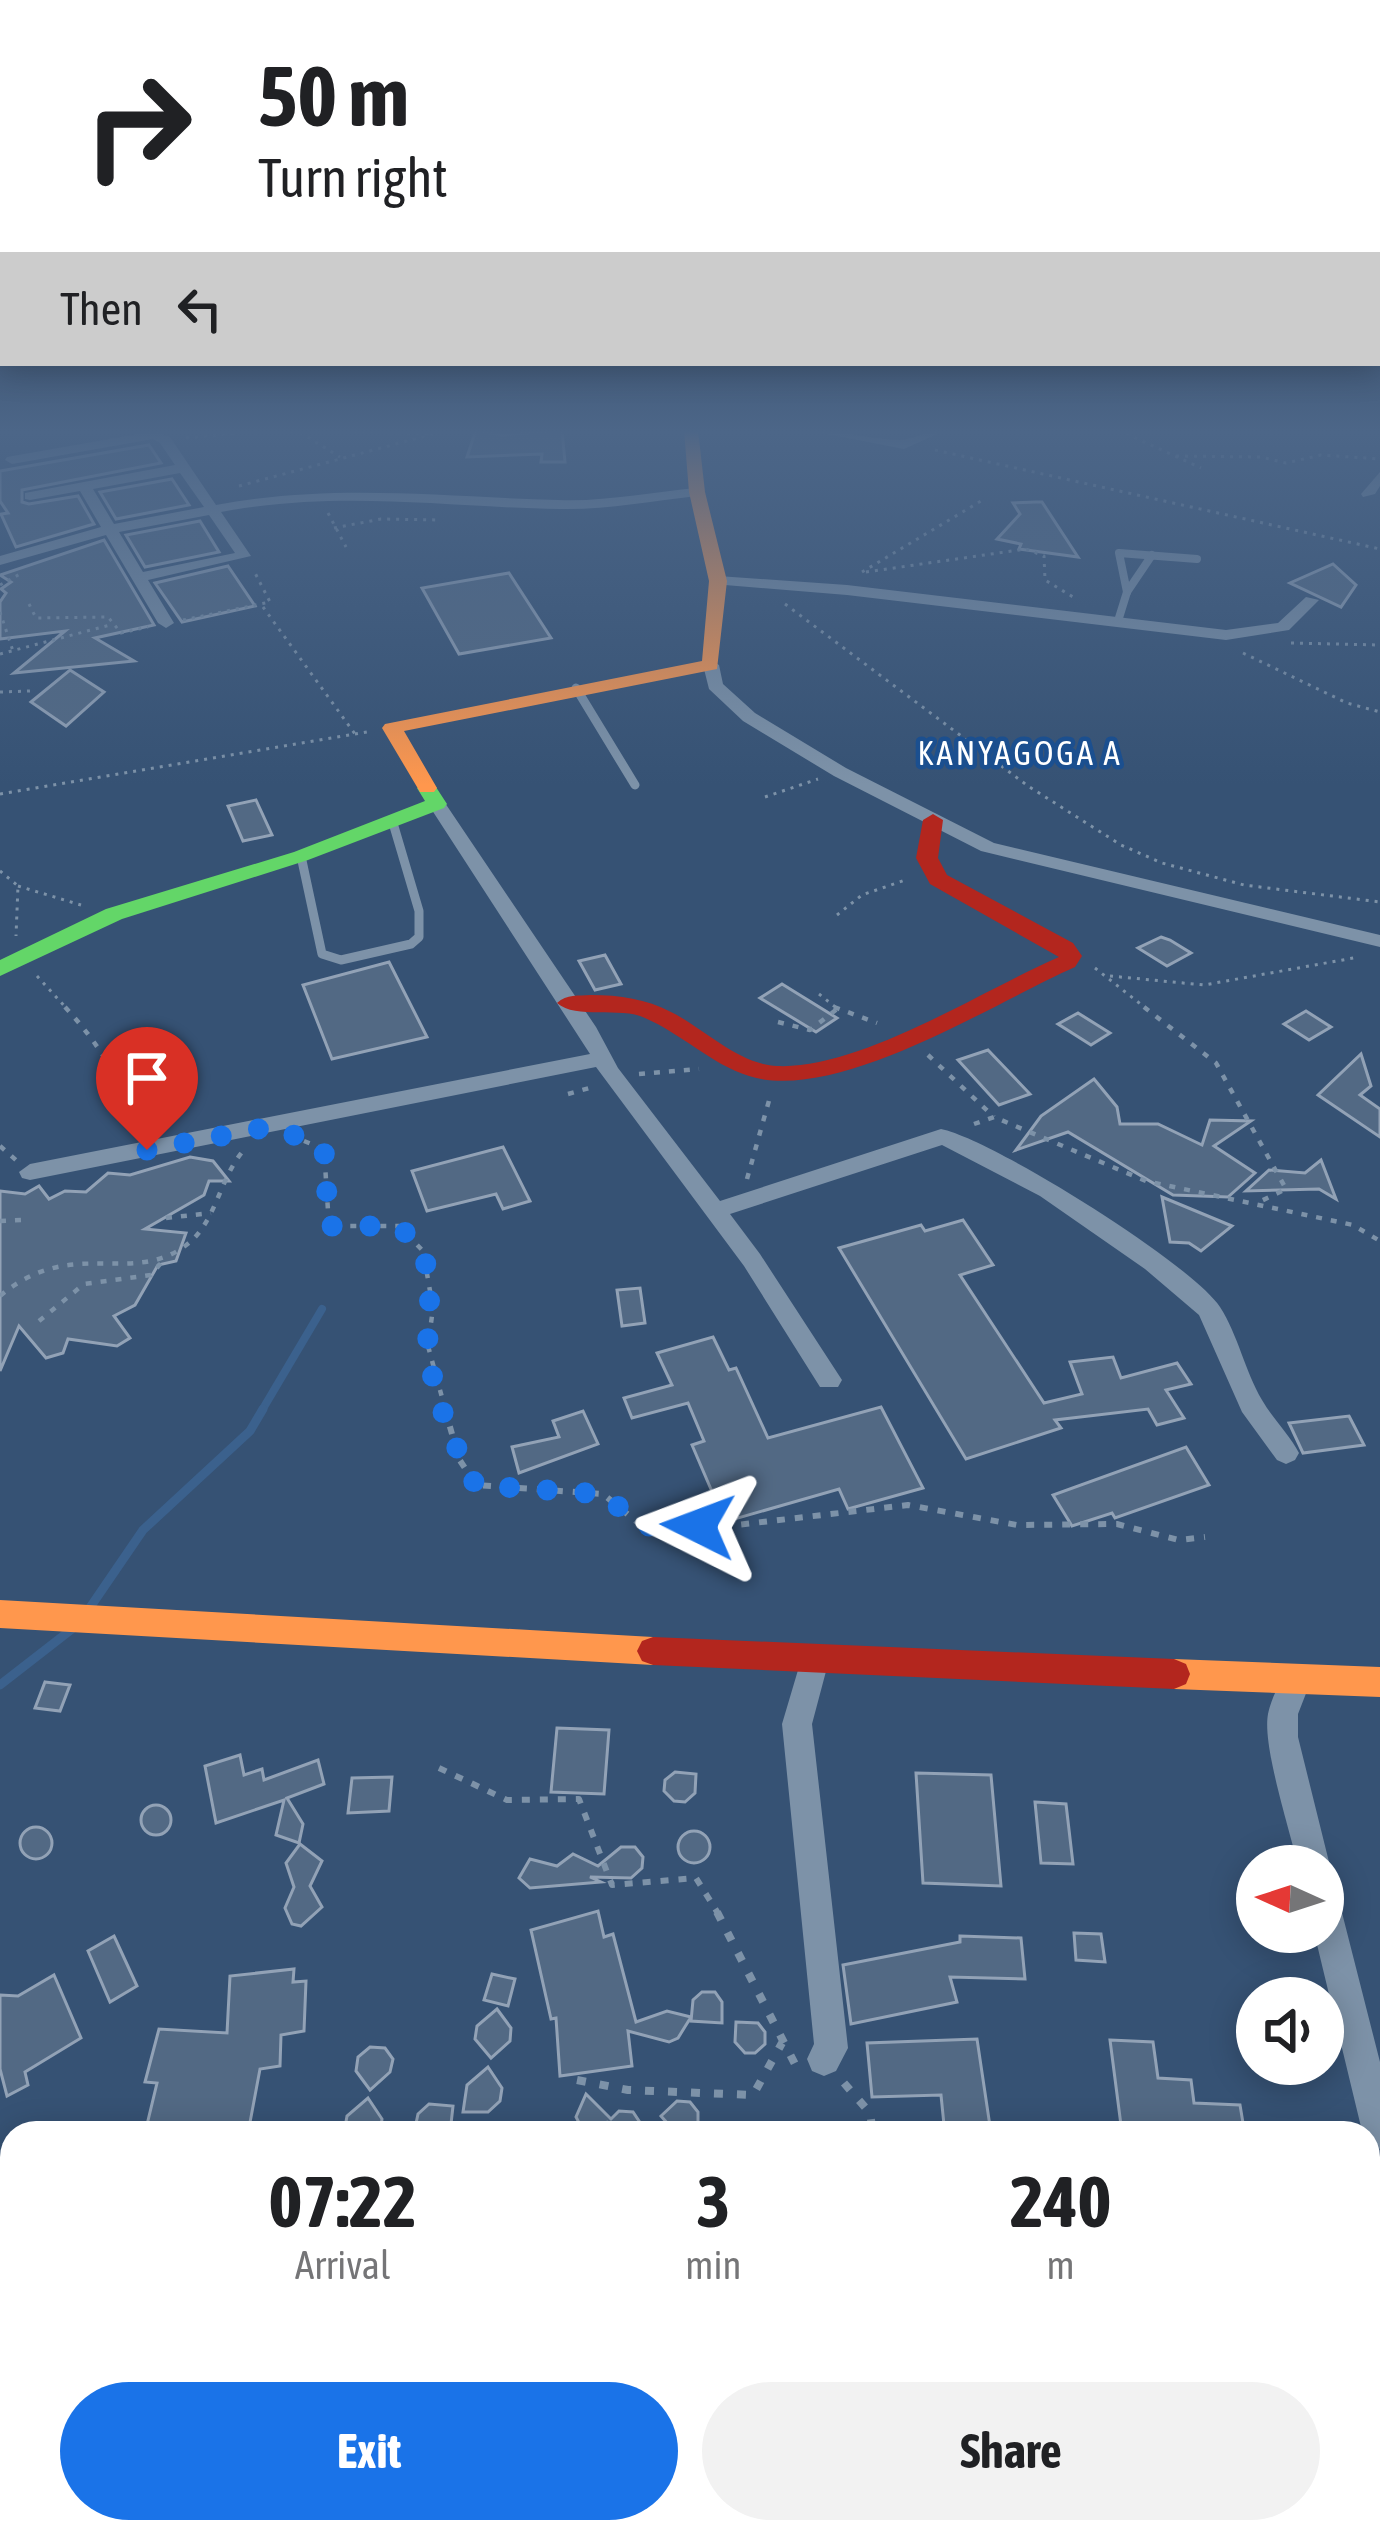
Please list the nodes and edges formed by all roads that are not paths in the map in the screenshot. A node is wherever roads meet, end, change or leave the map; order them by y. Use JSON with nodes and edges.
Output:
{"nodes":[{"id":1,"x":44,"y":549,"type":"edge"},
{"id":2,"x":122,"y":549,"type":"edge"},
{"id":3,"x":239,"y":549,"type":"edge"},
{"id":4,"x":710,"y":549,"type":"edge"},
{"id":5,"x":1152,"y":555,"type":"junction"},
{"id":6,"x":1197,"y":559,"type":"dead end"},
{"id":7,"x":0,"y":561,"type":"edge"},
{"id":8,"x":142,"y":577,"type":"junction"},
{"id":9,"x":718,"y":581,"type":"junction"},
{"id":10,"x":1127,"y":592,"type":"junction"},
{"id":11,"x":1311,"y":600,"type":"dead end"},
{"id":12,"x":1119,"y":616,"type":"junction"},
{"id":13,"x":166,"y":623,"type":"road end"},
{"id":14,"x":711,"y":665,"type":"junction"},
{"id":15,"x":576,"y":688,"type":"junction"},
{"id":16,"x":635,"y":785,"type":"dead end"},
{"id":17,"x":437,"y":804,"type":"junction"},
{"id":18,"x":933,"y":820,"type":"junction"},
{"id":19,"x":393,"y":823,"type":"junction"},
{"id":20,"x":301,"y":856,"type":"junction"},
{"id":21,"x":1376,"y":947,"type":"edge"},
{"id":22,"x":11,"y":964,"type":"edge"},
{"id":23,"x":569,"y":1003,"type":"junction"},
{"id":24,"x":601,"y":1059,"type":"junction"},
{"id":25,"x":30,"y":1172,"type":"dead end"},
{"id":26,"x":728,"y":1207,"type":"junction"},
{"id":27,"x":829,"y":1380,"type":"dead end"},
{"id":28,"x":1286,"y":1453,"type":"dead end"},
{"id":29,"x":0,"y":1614,"type":"edge"},
{"id":30,"x":815,"y":1660,"type":"junction"},
{"id":31,"x":1297,"y":1678,"type":"junction"},
{"id":32,"x":1380,"y":1682,"type":"edge"},
{"id":33,"x":1309,"y":1845,"type":"edge"},
{"id":34,"x":1336,"y":1953,"type":"edge"},
{"id":35,"x":824,"y":2059,"type":"road end"},
{"id":36,"x":1377,"y":2121,"type":"edge"}],
"edges":[{"from":1,"to":7,"type":"street"},
{"from":2,"to":8,"type":"street"},
{"from":3,"to":8,"type":"street"},
{"from":4,"to":9,"type":"street"},
{"from":5,"to":6,"type":"lane"},
{"from":5,"to":10,"type":"lane"},
{"from":5,"to":10,"type":"lane"},
{"from":8,"to":13,"type":"street"},
{"from":9,"to":12,"type":"street"},
{"from":9,"to":14,"type":"street"},
{"from":10,"to":12,"type":"lane"},
{"from":11,"to":12,"type":"street"},
{"from":14,"to":15,"type":"street"},
{"from":14,"to":18,"type":"street"},
{"from":15,"to":16,"type":"lane"},
{"from":15,"to":17,"type":"street"},
{"from":17,"to":19,"type":"street"},
{"from":17,"to":23,"type":"street"},
{"from":18,"to":21,"type":"street"},
{"from":18,"to":23,"type":"street"},
{"from":19,"to":20,"type":"street"},
{"from":19,"to":20,"type":"lane"},
{"from":20,"to":22,"type":"street"},
{"from":23,"to":24,"type":"street"},
{"from":24,"to":25,"type":"street"},
{"from":24,"to":26,"type":"street"},
{"from":26,"to":27,"type":"street"},
{"from":26,"to":28,"type":"street"},
{"from":29,"to":30,"type":"street"},
{"from":30,"to":31,"type":"street"},
{"from":30,"to":35,"type":"street"},
{"from":31,"to":32,"type":"street"},
{"from":31,"to":33,"type":"street"},
{"from":34,"to":36,"type":"street"}]}
